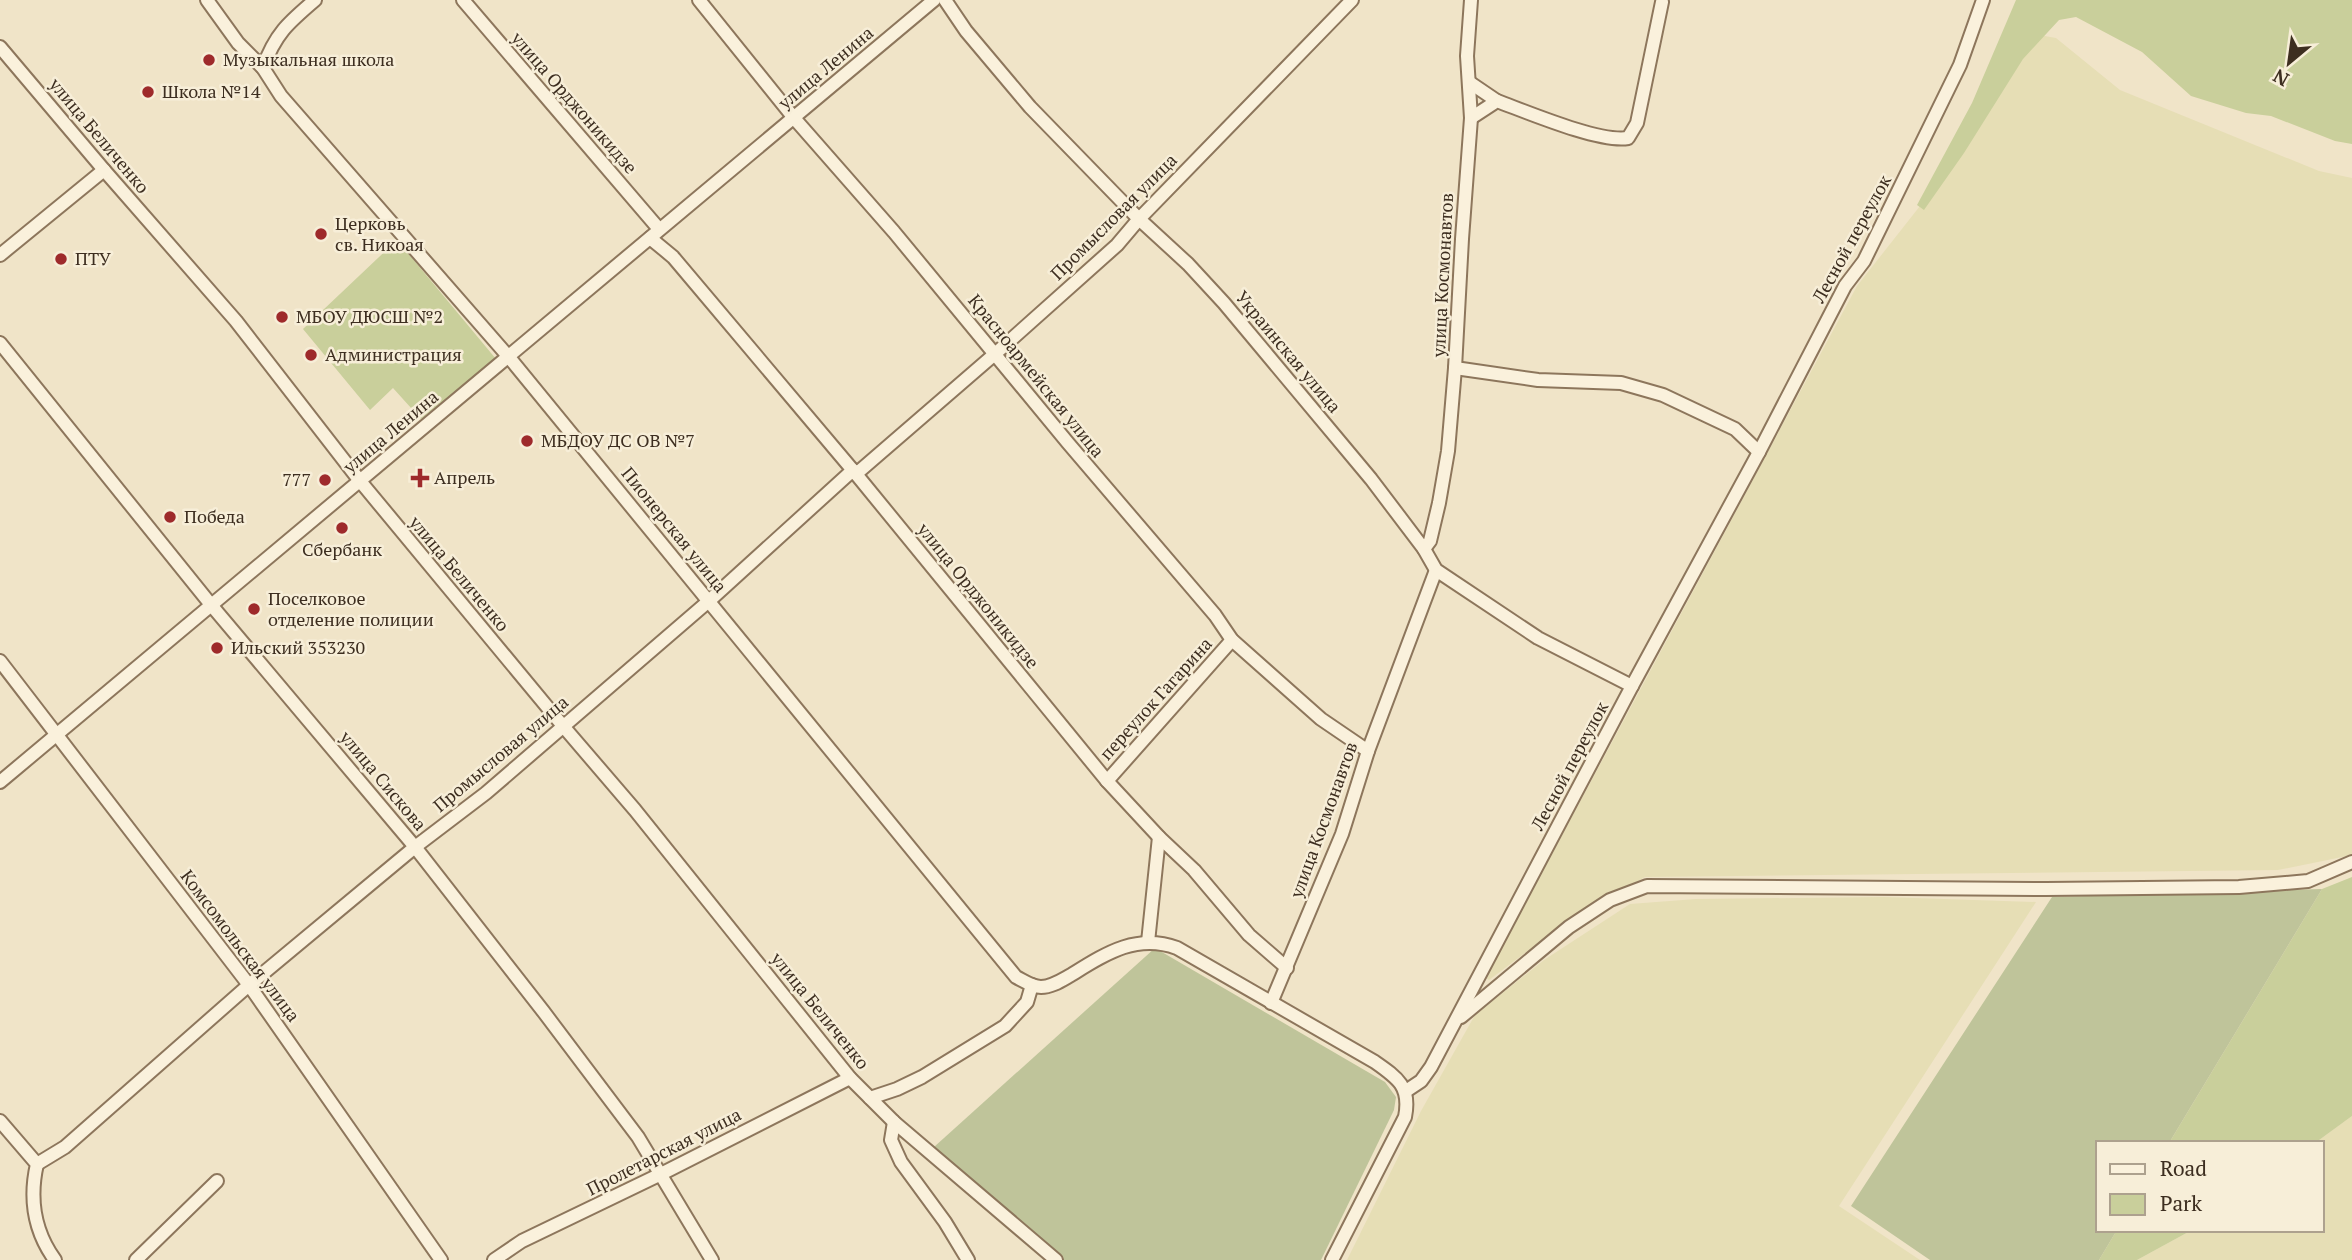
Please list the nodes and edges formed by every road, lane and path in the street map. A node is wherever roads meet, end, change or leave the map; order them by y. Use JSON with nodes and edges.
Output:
{"nodes":[{"id":1,"x":207,"y":0,"type":"edge"},
{"id":2,"x":315,"y":0,"type":"edge"},
{"id":3,"x":463,"y":0,"type":"edge"},
{"id":4,"x":699,"y":0,"type":"edge"},
{"id":5,"x":934,"y":0,"type":"edge"},
{"id":6,"x":946,"y":0,"type":"edge"},
{"id":7,"x":1352,"y":0,"type":"edge"},
{"id":8,"x":1471,"y":0,"type":"edge"},
{"id":9,"x":1983,"y":0,"type":"edge"},
{"id":10,"x":1662,"y":2,"type":"dead end"},
{"id":11,"x":0,"y":47,"type":"edge"},
{"id":12,"x":263,"y":68,"type":"junction"},
{"id":13,"x":1469,"y":82,"type":"junction"},
{"id":14,"x":1497,"y":101,"type":"junction"},
{"id":15,"x":794,"y":118,"type":"junction"},
{"id":16,"x":1472,"y":118,"type":"junction"},
{"id":17,"x":104,"y":170,"type":"junction"},
{"id":18,"x":1139,"y":219,"type":"junction"},
{"id":19,"x":654,"y":234,"type":"junction"},
{"id":20,"x":0,"y":255,"type":"edge"},
{"id":21,"x":0,"y":343,"type":"edge"},
{"id":22,"x":996,"y":354,"type":"junction"},
{"id":23,"x":508,"y":356,"type":"junction"},
{"id":24,"x":1455,"y":368,"type":"junction"},
{"id":25,"x":1759,"y":452,"type":"junction"},
{"id":26,"x":855,"y":472,"type":"junction"},
{"id":27,"x":360,"y":481,"type":"junction"},
{"id":28,"x":1424,"y":549,"type":"junction"},
{"id":29,"x":1436,"y":569,"type":"junction"},
{"id":30,"x":710,"y":600,"type":"junction"},
{"id":31,"x":212,"y":606,"type":"junction"},
{"id":32,"x":1232,"y":640,"type":"junction"},
{"id":33,"x":0,"y":661,"type":"edge"},
{"id":34,"x":1632,"y":686,"type":"junction"},
{"id":35,"x":562,"y":726,"type":"junction"},
{"id":36,"x":58,"y":734,"type":"junction"},
{"id":37,"x":1368,"y":751,"type":"junction"},
{"id":38,"x":1107,"y":780,"type":"junction"},
{"id":39,"x":0,"y":782,"type":"edge"},
{"id":40,"x":1159,"y":837,"type":"junction"},
{"id":41,"x":415,"y":847,"type":"junction"},
{"id":42,"x":2352,"y":862,"type":"edge"},
{"id":43,"x":1148,"y":942,"type":"junction"},
{"id":44,"x":1287,"y":968,"type":"junction"},
{"id":45,"x":249,"y":985,"type":"junction"},
{"id":46,"x":1031,"y":985,"type":"junction"},
{"id":47,"x":1271,"y":1003,"type":"junction"},
{"id":48,"x":1455,"y":1022,"type":"junction"},
{"id":49,"x":850,"y":1078,"type":"junction"},
{"id":50,"x":1406,"y":1091,"type":"junction"},
{"id":51,"x":870,"y":1098,"type":"junction"},
{"id":52,"x":0,"y":1121,"type":"edge"},
{"id":53,"x":894,"y":1122,"type":"junction"},
{"id":54,"x":37,"y":1164,"type":"junction"},
{"id":55,"x":662,"y":1174,"type":"junction"},
{"id":56,"x":217,"y":1181,"type":"dead end"},
{"id":57,"x":55,"y":1260,"type":"edge"},
{"id":58,"x":136,"y":1260,"type":"edge"},
{"id":59,"x":441,"y":1260,"type":"edge"},
{"id":60,"x":494,"y":1260,"type":"edge"},
{"id":61,"x":712,"y":1260,"type":"edge"},
{"id":62,"x":968,"y":1260,"type":"edge"},
{"id":63,"x":1056,"y":1260,"type":"edge"},
{"id":64,"x":1332,"y":1260,"type":"edge"}],
"edges":[{"from":1,"to":12,"type":"street","name":"Пионерская улица"},
{"from":2,"to":12,"type":"street"},
{"from":3,"to":19,"type":"street","name":"улица Орджоникидзе"},
{"from":4,"to":15,"type":"street","name":"Красноармейская улица"},
{"from":5,"to":15,"type":"street","name":"улица Ленина"},
{"from":6,"to":18,"type":"street","name":"Украинская улица"},
{"from":7,"to":18,"type":"street","name":"Промысловая улица"},
{"from":8,"to":13,"type":"street","name":"улица Космонавтов"},
{"from":9,"to":25,"type":"street","name":"Лесной переулок"},
{"from":10,"to":14,"type":"street"},
{"from":11,"to":17,"type":"street","name":"улица Беличенко"},
{"from":12,"to":23,"type":"street","name":"Пионерская улица"},
{"from":13,"to":14,"type":"street"},
{"from":13,"to":16,"type":"street","name":"улица Космонавтов"},
{"from":14,"to":16,"type":"street"},
{"from":15,"to":19,"type":"street","name":"улица Ленина"},
{"from":15,"to":22,"type":"street","name":"Красноармейская улица"},
{"from":16,"to":24,"type":"street","name":"улица Космонавтов"},
{"from":17,"to":20,"type":"street"},
{"from":17,"to":27,"type":"street","name":"улица Беличенко"},
{"from":18,"to":22,"type":"street","name":"Промысловая улица"},
{"from":18,"to":28,"type":"street","name":"Украинская улица"},
{"from":19,"to":23,"type":"street","name":"улица Ленина"},
{"from":19,"to":26,"type":"street","name":"улица Орджоникидзе"},
{"from":21,"to":31,"type":"street","name":"улица Сискова"},
{"from":22,"to":26,"type":"street","name":"Промысловая улица"},
{"from":22,"to":32,"type":"street","name":"Красноармейская улица"},
{"from":23,"to":27,"type":"street","name":"улица Ленина"},
{"from":23,"to":30,"type":"street","name":"Пионерская улица"},
{"from":24,"to":25,"type":"street"},
{"from":24,"to":28,"type":"street","name":"улица Космонавтов"},
{"from":25,"to":34,"type":"street","name":"Лесной переулок"},
{"from":26,"to":30,"type":"street","name":"Промысловая улица"},
{"from":26,"to":38,"type":"street","name":"улица Орджоникидзе"},
{"from":27,"to":31,"type":"street","name":"улица Ленина"},
{"from":27,"to":35,"type":"street","name":"улица Беличенко"},
{"from":28,"to":29,"type":"street","name":"Украинская улица"},
{"from":29,"to":34,"type":"street","name":"Украинская улица"},
{"from":29,"to":37,"type":"street","name":"улица Космонавтов"},
{"from":30,"to":35,"type":"street","name":"Промысловая улица"},
{"from":30,"to":46,"type":"street","name":"Пионерская улица"},
{"from":31,"to":36,"type":"street","name":"улица Ленина"},
{"from":31,"to":41,"type":"street","name":"улица Сискова"},
{"from":32,"to":37,"type":"street","name":"Красноармейская улица"},
{"from":32,"to":38,"type":"street","name":"переулок Гагарина"},
{"from":33,"to":36,"type":"street","name":"Комсомольская улица"},
{"from":34,"to":48,"type":"street","name":"Лесной переулок"},
{"from":35,"to":41,"type":"street","name":"Промысловая улица"},
{"from":35,"to":49,"type":"street","name":"улица Беличенко"},
{"from":36,"to":39,"type":"street","name":"улица Ленина"},
{"from":36,"to":45,"type":"street","name":"Комсомольская улица"},
{"from":37,"to":44,"type":"street","name":"улица Космонавтов"},
{"from":38,"to":40,"type":"street","name":"улица Орджоникидзе"},
{"from":40,"to":43,"type":"street"},
{"from":40,"to":44,"type":"street","name":"улица Орджоникидзе"},
{"from":41,"to":45,"type":"street","name":"Промысловая улица"},
{"from":41,"to":55,"type":"street","name":"улица Сискова"},
{"from":42,"to":48,"type":"street"},
{"from":43,"to":46,"type":"street"},
{"from":43,"to":47,"type":"street"},
{"from":44,"to":47,"type":"street","name":"улица Космонавтов"},
{"from":45,"to":54,"type":"street","name":"Промысловая улица"},
{"from":45,"to":59,"type":"street","name":"Комсомольская улица"},
{"from":46,"to":51,"type":"street"},
{"from":47,"to":50,"type":"street"},
{"from":48,"to":50,"type":"street","name":"Лесной переулок"},
{"from":49,"to":51,"type":"street","name":"улица Беличенко"},
{"from":49,"to":55,"type":"street","name":"Пролетарская улица"},
{"from":50,"to":64,"type":"street"},
{"from":51,"to":53,"type":"street","name":"улица Беличенко"},
{"from":52,"to":54,"type":"street"},
{"from":53,"to":62,"type":"street"},
{"from":53,"to":63,"type":"street","name":"улица Беличенко"},
{"from":54,"to":57,"type":"street"},
{"from":55,"to":60,"type":"street","name":"Пролетарская улица"},
{"from":55,"to":61,"type":"street","name":"улица Сискова"},
{"from":56,"to":58,"type":"street"}]}
